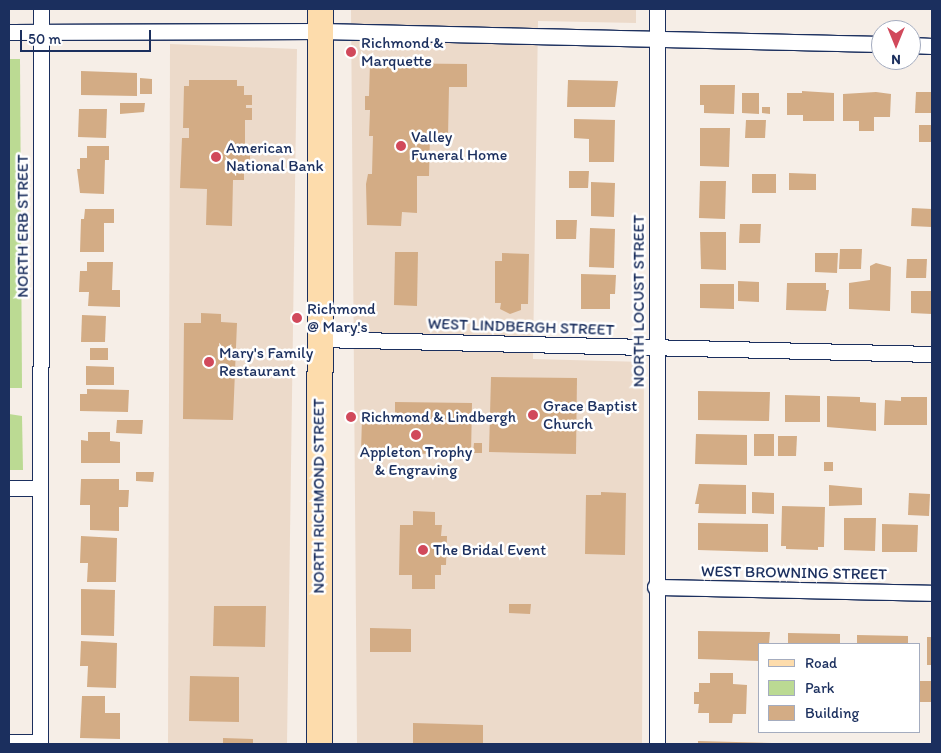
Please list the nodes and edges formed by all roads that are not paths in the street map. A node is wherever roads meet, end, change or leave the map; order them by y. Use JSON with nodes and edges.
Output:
{"nodes":[{"id":1,"x":41,"y":9,"type":"edge"},
{"id":2,"x":657,"y":9,"type":"edge"},
{"id":3,"x":320,"y":20,"type":"edge"},
{"id":4,"x":9,"y":32,"type":"edge"},
{"id":5,"x":41,"y":32,"type":"junction"},
{"id":6,"x":657,"y":39,"type":"junction"},
{"id":7,"x":871,"y":44,"type":"edge"},
{"id":8,"x":319,"y":339,"type":"junction"},
{"id":9,"x":656,"y":348,"type":"junction"},
{"id":10,"x":932,"y":354,"type":"edge"},
{"id":11,"x":9,"y":488,"type":"edge"},
{"id":12,"x":39,"y":488,"type":"junction"},
{"id":13,"x":656,"y":587,"type":"junction"},
{"id":14,"x":932,"y":593,"type":"edge"},
{"id":15,"x":9,"y":742,"type":"edge"},
{"id":16,"x":40,"y":743,"type":"edge"},
{"id":17,"x":319,"y":744,"type":"edge"},
{"id":18,"x":657,"y":744,"type":"edge"}],
"edges":[{"from":1,"to":5,"type":"street","name":"NORTH ERB STREET"},
{"from":2,"to":6,"type":"street","name":"NORTH LOCUST STREET"},
{"from":3,"to":5,"type":"street"},
{"from":3,"to":6,"type":"street"},
{"from":3,"to":8,"type":"main road","name":"NORTH RICHMOND STREET"},
{"from":4,"to":5,"type":"street"},
{"from":5,"to":12,"type":"street","name":"NORTH ERB STREET"},
{"from":6,"to":7,"type":"street"},
{"from":6,"to":9,"type":"street","name":"NORTH LOCUST STREET"},
{"from":8,"to":9,"type":"street","name":"WEST LINDBERGH STREET"},
{"from":8,"to":17,"type":"main road","name":"NORTH RICHMOND STREET"},
{"from":9,"to":10,"type":"street","name":"WEST LINDBERGH STREET"},
{"from":9,"to":13,"type":"street","name":"NORTH LOCUST STREET"},
{"from":11,"to":12,"type":"street"},
{"from":12,"to":16,"type":"street","name":"NORTH ERB STREET"},
{"from":13,"to":14,"type":"street","name":"WEST BROWNING STREET"},
{"from":13,"to":18,"type":"street","name":"NORTH LOCUST STREET"},
{"from":15,"to":16,"type":"street"}]}
